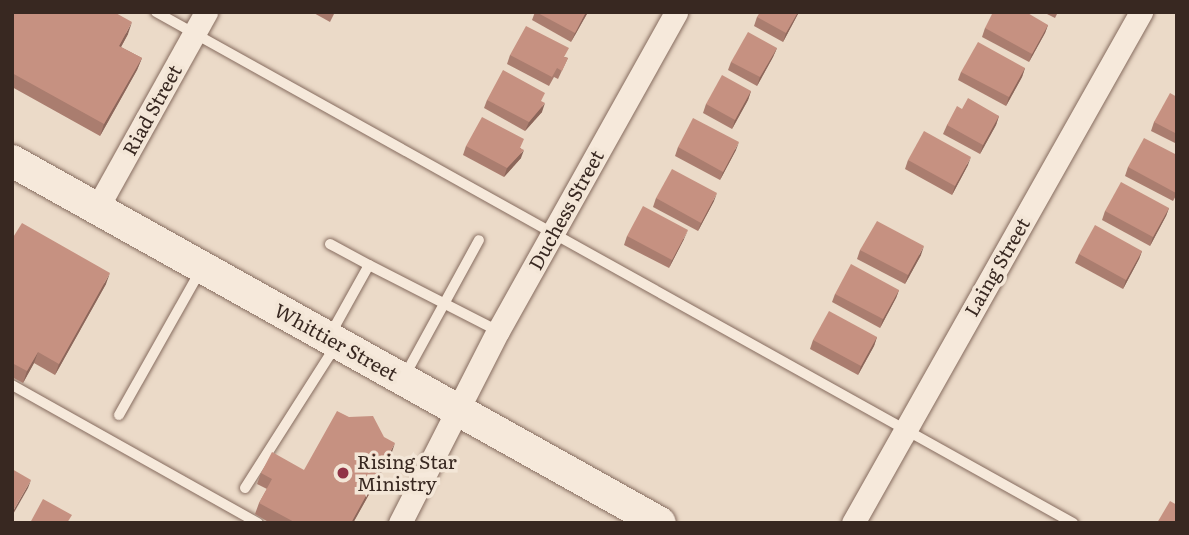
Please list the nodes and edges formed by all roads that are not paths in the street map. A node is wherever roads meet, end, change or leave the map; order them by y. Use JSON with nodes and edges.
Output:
{"nodes":[{"id":1,"x":156,"y":12,"type":"edge"},
{"id":2,"x":206,"y":12,"type":"edge"},
{"id":3,"x":676,"y":12,"type":"edge"},
{"id":4,"x":1142,"y":12,"type":"edge"},
{"id":5,"x":194,"y":34,"type":"junction"},
{"id":6,"x":12,"y":161,"type":"edge"},
{"id":7,"x":97,"y":208,"type":"junction"},
{"id":8,"x":554,"y":232,"type":"junction"},
{"id":9,"x":479,"y":240,"type":"dead end"},
{"id":10,"x":330,"y":244,"type":"dead end"},
{"id":11,"x":369,"y":265,"type":"junction"},
{"id":12,"x":202,"y":267,"type":"junction"},
{"id":13,"x":443,"y":303,"type":"junction"},
{"id":14,"x":498,"y":331,"type":"junction"},
{"id":15,"x":333,"y":340,"type":"junction"},
{"id":16,"x":402,"y":379,"type":"junction"},
{"id":17,"x":12,"y":385,"type":"edge"},
{"id":18,"x":458,"y":410,"type":"junction"},
{"id":19,"x":119,"y":415,"type":"dead end"},
{"id":20,"x":905,"y":429,"type":"junction"},
{"id":21,"x":246,"y":488,"type":"dead end"},
{"id":22,"x":258,"y":523,"type":"edge"},
{"id":23,"x":400,"y":523,"type":"edge"},
{"id":24,"x":660,"y":523,"type":"edge"},
{"id":25,"x":853,"y":523,"type":"edge"},
{"id":26,"x":1073,"y":523,"type":"edge"}],
"edges":[{"from":1,"to":5,"type":"lane"},
{"from":2,"to":5,"type":"street","name":"Riad Street"},
{"from":3,"to":8,"type":"street","name":"Duchess Street"},
{"from":4,"to":20,"type":"street","name":"Laing Street"},
{"from":5,"to":7,"type":"street","name":"Riad Street"},
{"from":5,"to":8,"type":"lane"},
{"from":6,"to":7,"type":"street","name":"Whittier Street"},
{"from":7,"to":12,"type":"street","name":"Whittier Street"},
{"from":8,"to":14,"type":"street","name":"Duchess Street"},
{"from":8,"to":20,"type":"lane"},
{"from":9,"to":13,"type":"lane"},
{"from":10,"to":11,"type":"lane"},
{"from":11,"to":13,"type":"lane"},
{"from":11,"to":15,"type":"lane"},
{"from":12,"to":15,"type":"street","name":"Whittier Street"},
{"from":12,"to":19,"type":"lane"},
{"from":13,"to":14,"type":"lane"},
{"from":13,"to":16,"type":"lane"},
{"from":14,"to":18,"type":"street","name":"Duchess Street"},
{"from":15,"to":16,"type":"street","name":"Whittier Street"},
{"from":15,"to":21,"type":"lane"},
{"from":16,"to":18,"type":"street","name":"Whittier Street"},
{"from":17,"to":22,"type":"lane"},
{"from":18,"to":23,"type":"street","name":"Duchess Street"},
{"from":18,"to":24,"type":"street","name":"Whittier Street"},
{"from":20,"to":25,"type":"street","name":"Laing Street"},
{"from":20,"to":26,"type":"lane"}]}
